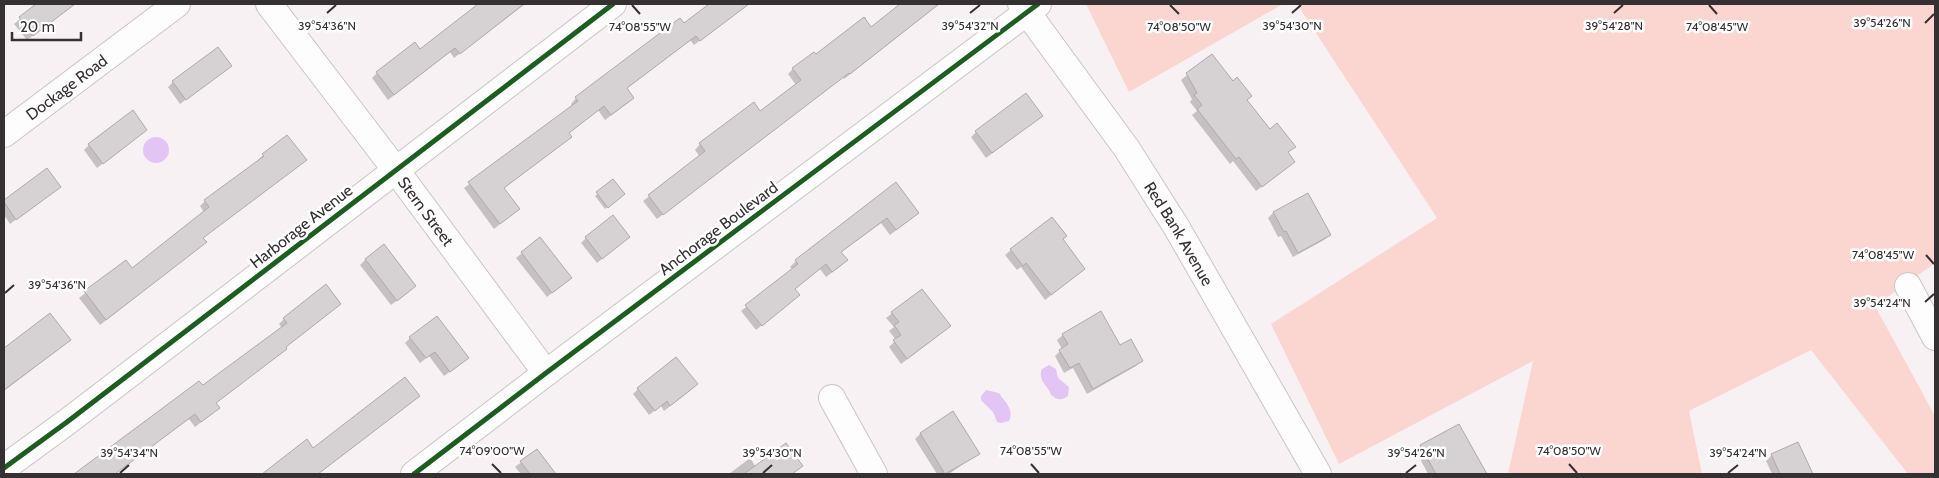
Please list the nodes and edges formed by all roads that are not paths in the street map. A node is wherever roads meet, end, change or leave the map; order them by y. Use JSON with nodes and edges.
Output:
{"nodes":[{"id":1,"x":177,"y":4,"type":"edge"},
{"id":2,"x":269,"y":4,"type":"edge"},
{"id":3,"x":612,"y":4,"type":"edge"},
{"id":4,"x":1029,"y":7,"type":"edge"},
{"id":5,"x":4,"y":134,"type":"edge"},
{"id":6,"x":395,"y":169,"type":"junction"},
{"id":7,"x":1908,"y":286,"type":"dead end"},
{"id":8,"x":1935,"y":337,"type":"edge"},
{"id":9,"x":546,"y":373,"type":"junction"},
{"id":10,"x":832,"y":398,"type":"dead end"},
{"id":11,"x":4,"y":468,"type":"edge"},
{"id":12,"x":414,"y":474,"type":"edge"},
{"id":13,"x":874,"y":474,"type":"edge"},
{"id":14,"x":1318,"y":474,"type":"edge"}],
"edges":[{"from":1,"to":5,"type":"street","name":"Dockage Road"},
{"from":2,"to":6,"type":"street","name":"Stern Street"},
{"from":3,"to":6,"type":"street","name":"Harborage Avenue"},
{"from":4,"to":9,"type":"street","name":"Anchorage Boulevard"},
{"from":4,"to":14,"type":"street","name":"Red Bank Avenue"},
{"from":6,"to":9,"type":"street","name":"Stern Street"},
{"from":6,"to":11,"type":"street","name":"Harborage Avenue"},
{"from":7,"to":8,"type":"street"},
{"from":9,"to":12,"type":"street","name":"Anchorage Boulevard"},
{"from":10,"to":13,"type":"street"}]}
